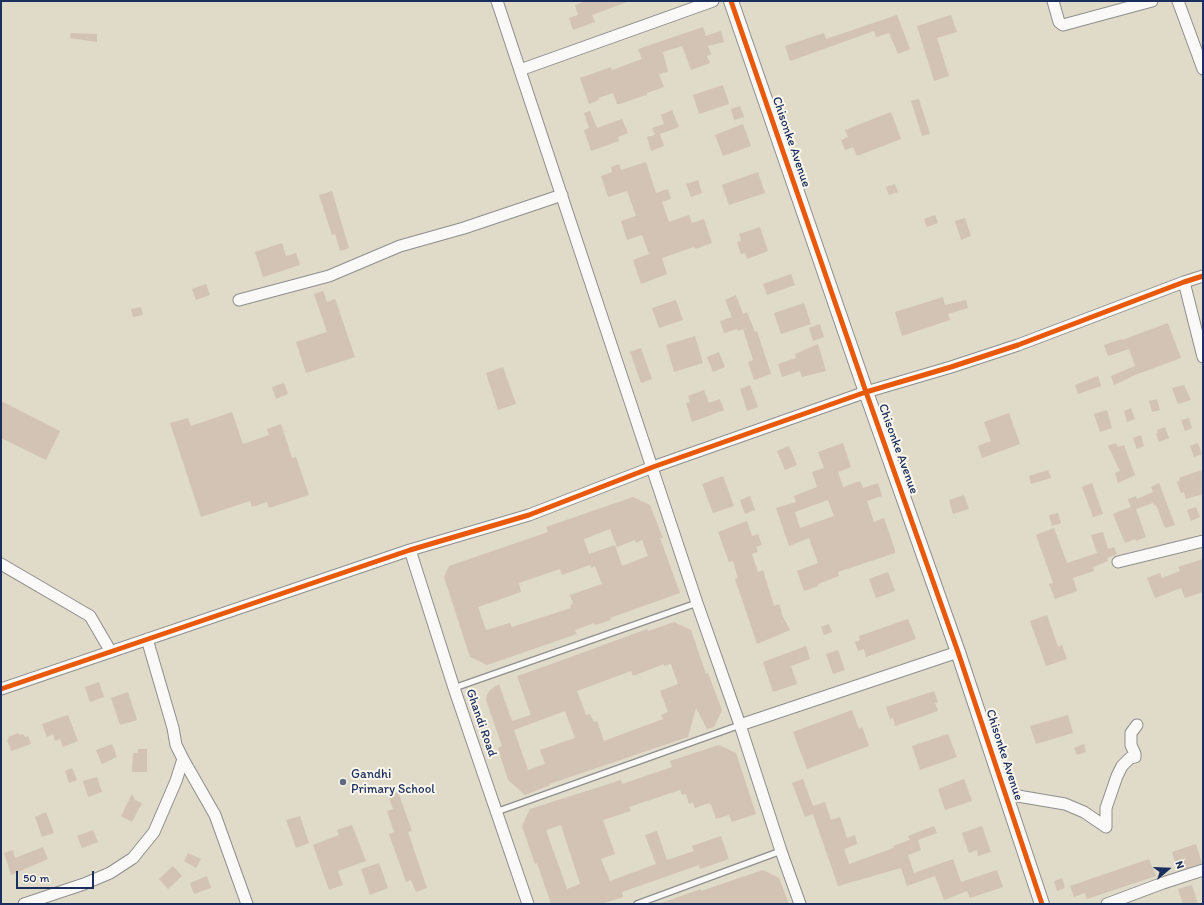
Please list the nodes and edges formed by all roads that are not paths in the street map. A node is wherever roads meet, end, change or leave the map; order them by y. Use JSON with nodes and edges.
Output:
{"nodes":[{"id":1,"x":497,"y":1,"type":"edge"},
{"id":2,"x":713,"y":1,"type":"edge"},
{"id":3,"x":731,"y":1,"type":"edge"},
{"id":4,"x":1053,"y":1,"type":"edge"},
{"id":5,"x":1152,"y":1,"type":"edge"},
{"id":6,"x":1178,"y":1,"type":"edge"},
{"id":7,"x":1203,"y":69,"type":"edge"},
{"id":8,"x":520,"y":70,"type":"junction"},
{"id":9,"x":562,"y":195,"type":"junction"},
{"id":10,"x":1203,"y":276,"type":"edge"},
{"id":11,"x":1184,"y":282,"type":"junction"},
{"id":12,"x":239,"y":300,"type":"dead end"},
{"id":13,"x":1203,"y":357,"type":"edge"},
{"id":14,"x":866,"y":392,"type":"junction"},
{"id":15,"x":653,"y":467,"type":"junction"},
{"id":16,"x":1203,"y":541,"type":"edge"},
{"id":17,"x":410,"y":550,"type":"junction"},
{"id":18,"x":1118,"y":562,"type":"dead end"},
{"id":19,"x":1,"y":564,"type":"edge"},
{"id":20,"x":697,"y":603,"type":"junction"},
{"id":21,"x":147,"y":640,"type":"junction"},
{"id":22,"x":111,"y":652,"type":"junction"},
{"id":23,"x":958,"y":652,"type":"junction"},
{"id":24,"x":454,"y":688,"type":"junction"},
{"id":25,"x":1,"y":689,"type":"edge"},
{"id":26,"x":740,"y":725,"type":"junction"},
{"id":27,"x":1137,"y":725,"type":"dead end"},
{"id":28,"x":183,"y":759,"type":"junction"},
{"id":29,"x":1006,"y":794,"type":"junction"},
{"id":30,"x":496,"y":812,"type":"junction"},
{"id":31,"x":781,"y":851,"type":"junction"},
{"id":32,"x":1203,"y":870,"type":"edge"},
{"id":33,"x":29,"y":903,"type":"edge"},
{"id":34,"x":247,"y":904,"type":"edge"},
{"id":35,"x":528,"y":904,"type":"edge"},
{"id":36,"x":637,"y":904,"type":"edge"},
{"id":37,"x":800,"y":904,"type":"edge"},
{"id":38,"x":1042,"y":904,"type":"edge"},
{"id":39,"x":1107,"y":904,"type":"edge"}],
"edges":[{"from":1,"to":8,"type":"street"},
{"from":2,"to":8,"type":"street"},
{"from":3,"to":14,"type":"street","name":"Chisonke Avenue"},
{"from":4,"to":5,"type":"street"},
{"from":6,"to":7,"type":"street"},
{"from":8,"to":9,"type":"street"},
{"from":9,"to":12,"type":"street"},
{"from":9,"to":15,"type":"street"},
{"from":10,"to":11,"type":"street"},
{"from":11,"to":13,"type":"street"},
{"from":11,"to":14,"type":"street"},
{"from":14,"to":15,"type":"street"},
{"from":14,"to":23,"type":"street","name":"Chisonke Avenue"},
{"from":15,"to":17,"type":"street"},
{"from":15,"to":20,"type":"street"},
{"from":16,"to":18,"type":"street"},
{"from":17,"to":21,"type":"street"},
{"from":17,"to":24,"type":"street","name":"Ghandi Road"},
{"from":19,"to":22,"type":"street"},
{"from":20,"to":24,"type":"lane"},
{"from":20,"to":26,"type":"street"},
{"from":21,"to":22,"type":"street"},
{"from":21,"to":28,"type":"street"},
{"from":22,"to":25,"type":"street"},
{"from":23,"to":26,"type":"street"},
{"from":23,"to":29,"type":"street","name":"Chisonke Avenue"},
{"from":24,"to":30,"type":"street","name":"Ghandi Road"},
{"from":26,"to":30,"type":"lane"},
{"from":26,"to":31,"type":"street"},
{"from":27,"to":29,"type":"street"},
{"from":28,"to":33,"type":"street"},
{"from":28,"to":34,"type":"street"},
{"from":29,"to":38,"type":"street","name":"Chisonke Avenue"},
{"from":30,"to":35,"type":"street","name":"Ghandi Road"},
{"from":31,"to":36,"type":"lane"},
{"from":31,"to":37,"type":"street"},
{"from":32,"to":39,"type":"street"}]}
